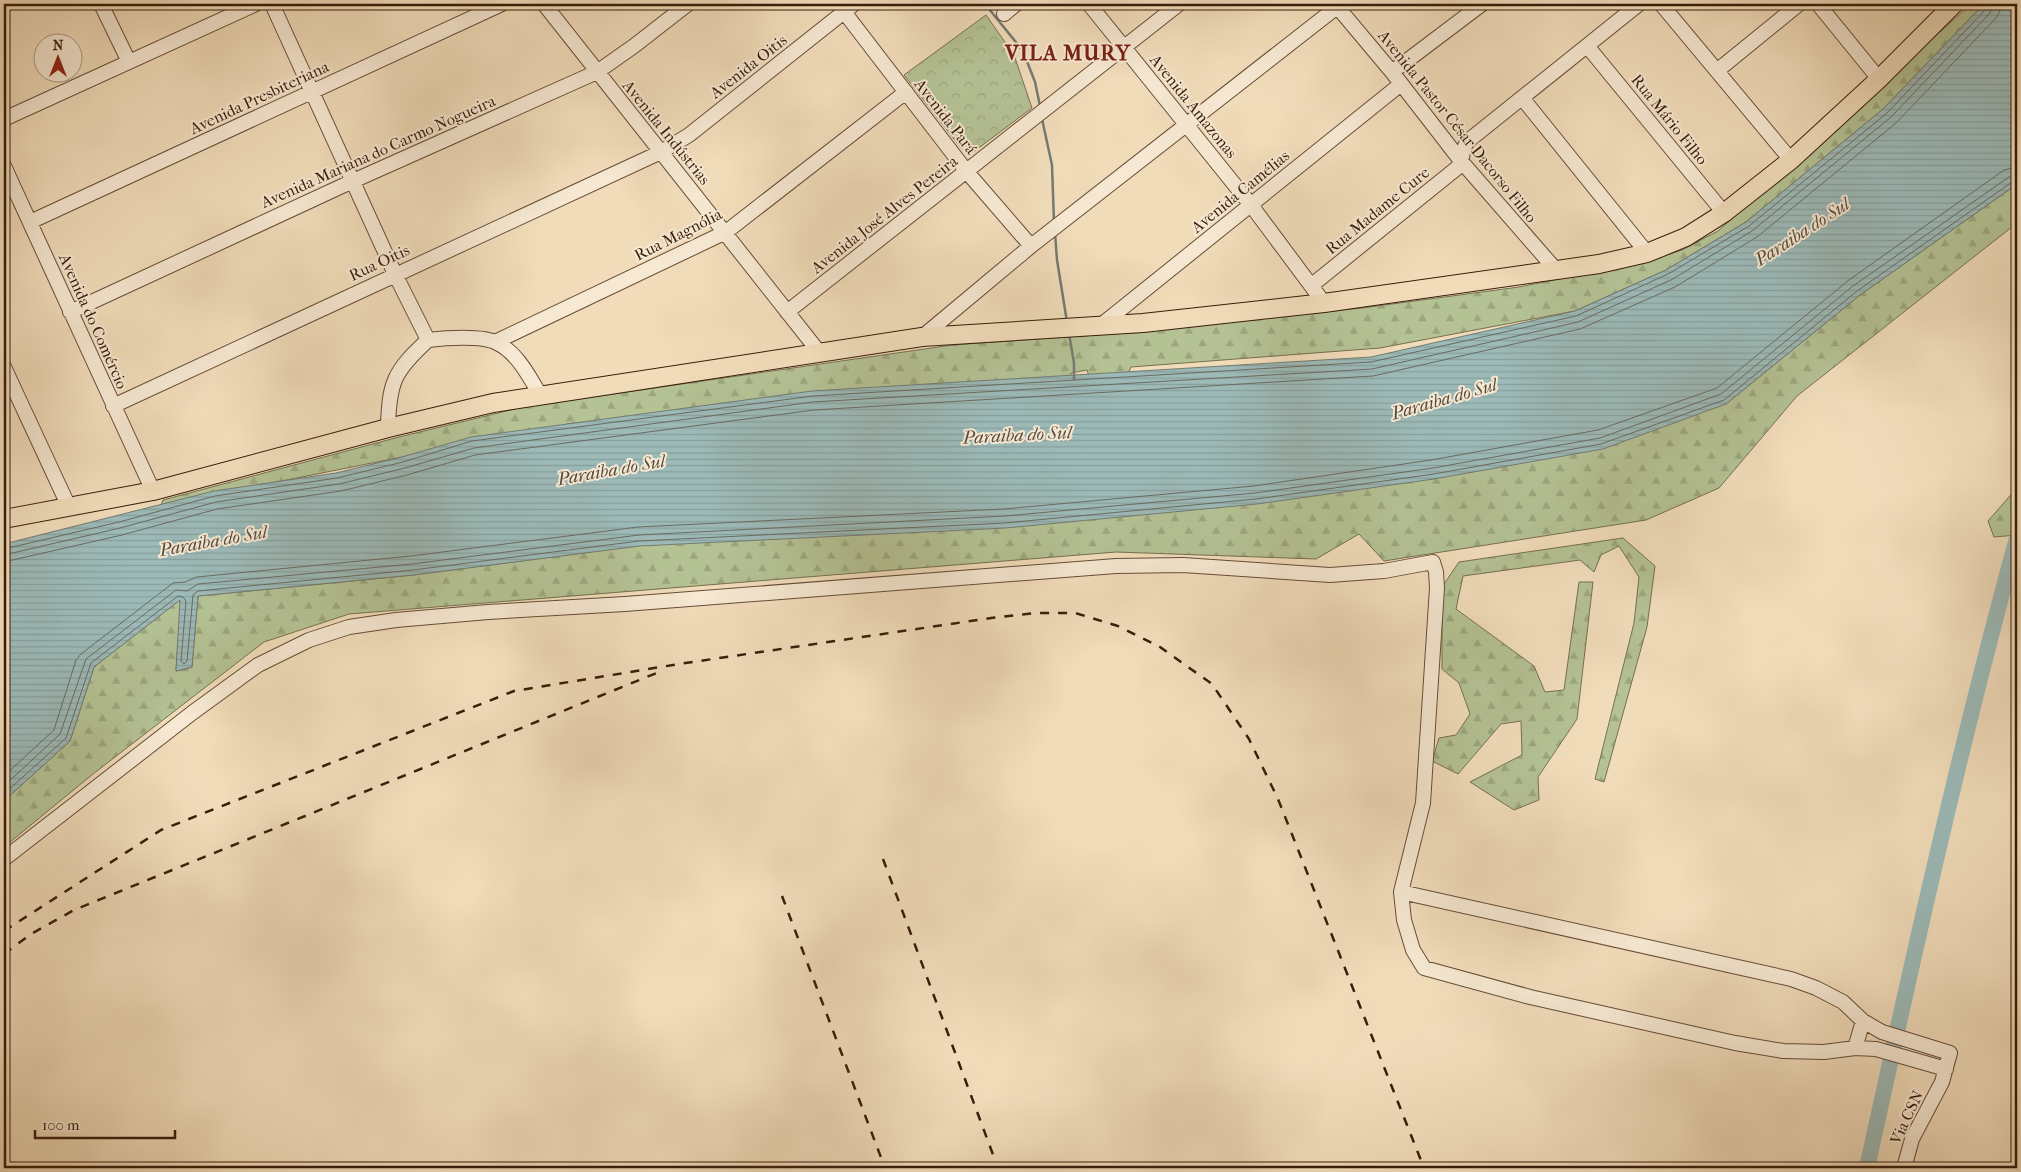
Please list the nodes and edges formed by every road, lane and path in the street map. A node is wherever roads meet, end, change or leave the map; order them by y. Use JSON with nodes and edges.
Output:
{"nodes":[{"id":1,"x":101,"y":4,"type":"edge"},
{"id":2,"x":256,"y":4,"type":"edge"},
{"id":3,"x":272,"y":4,"type":"edge"},
{"id":4,"x":502,"y":4,"type":"edge"},
{"id":5,"x":544,"y":4,"type":"edge"},
{"id":6,"x":688,"y":4,"type":"edge"},
{"id":7,"x":1016,"y":4,"type":"edge"},
{"id":8,"x":1089,"y":4,"type":"edge"},
{"id":9,"x":1180,"y":4,"type":"edge"},
{"id":10,"x":1482,"y":4,"type":"edge"},
{"id":11,"x":1639,"y":4,"type":"edge"},
{"id":12,"x":1661,"y":4,"type":"edge"},
{"id":13,"x":1800,"y":4,"type":"edge"},
{"id":14,"x":1818,"y":4,"type":"edge"},
{"id":15,"x":1336,"y":5,"type":"edge"},
{"id":16,"x":1951,"y":5,"type":"edge"},
{"id":17,"x":845,"y":6,"type":"edge"},
{"id":18,"x":1004,"y":14,"type":"dead end"},
{"id":19,"x":1588,"y":47,"type":"junction"},
{"id":20,"x":1124,"y":49,"type":"junction"},
{"id":21,"x":129,"y":62,"type":"junction"},
{"id":22,"x":1718,"y":70,"type":"junction"},
{"id":23,"x":597,"y":72,"type":"junction"},
{"id":24,"x":1392,"y":72,"type":"junction"},
{"id":25,"x":1879,"y":79,"type":"junction"},
{"id":26,"x":1401,"y":84,"type":"junction"},
{"id":27,"x":311,"y":92,"type":"junction"},
{"id":28,"x":906,"y":92,"type":"junction"},
{"id":29,"x":1523,"y":99,"type":"junction"},
{"id":30,"x":4,"y":119,"type":"edge"},
{"id":31,"x":1186,"y":124,"type":"junction"},
{"id":32,"x":661,"y":152,"type":"junction"},
{"id":33,"x":1791,"y":160,"type":"junction"},
{"id":34,"x":1462,"y":161,"type":"junction"},
{"id":35,"x":4,"y":166,"type":"edge"},
{"id":36,"x":967,"y":172,"type":"junction"},
{"id":37,"x":353,"y":181,"type":"junction"},
{"id":38,"x":1251,"y":205,"type":"junction"},
{"id":39,"x":1724,"y":213,"type":"junction"},
{"id":40,"x":30,"y":222,"type":"junction"},
{"id":41,"x":726,"y":232,"type":"junction"},
{"id":42,"x":1031,"y":246,"type":"junction"},
{"id":43,"x":1647,"y":253,"type":"junction"},
{"id":44,"x":1556,"y":270,"type":"junction"},
{"id":45,"x":395,"y":274,"type":"junction"},
{"id":46,"x":1312,"y":285,"type":"junction"},
{"id":47,"x":1324,"y":303,"type":"junction"},
{"id":48,"x":70,"y":312,"type":"junction"},
{"id":49,"x":787,"y":312,"type":"junction"},
{"id":50,"x":1100,"y":326,"type":"junction"},
{"id":51,"x":922,"y":337,"type":"junction"},
{"id":52,"x":428,"y":340,"type":"junction"},
{"id":53,"x":496,"y":342,"type":"junction"},
{"id":54,"x":819,"y":352,"type":"junction"},
{"id":55,"x":4,"y":368,"type":"edge"},
{"id":56,"x":541,"y":396,"type":"junction"},
{"id":57,"x":113,"y":406,"type":"junction"},
{"id":58,"x":388,"y":428,"type":"junction"},
{"id":59,"x":153,"y":491,"type":"junction"},
{"id":60,"x":69,"y":507,"type":"junction"},
{"id":61,"x":4,"y":519,"type":"edge"},
{"id":62,"x":4,"y":859,"type":"edge"},
{"id":63,"x":1401,"y":892,"type":"junction"},
{"id":64,"x":1863,"y":1021,"type":"junction"},
{"id":65,"x":1855,"y":1048,"type":"junction"},
{"id":66,"x":1944,"y":1076,"type":"junction"},
{"id":67,"x":1904,"y":1168,"type":"edge"}],
"edges":[{"from":1,"to":21,"type":"street"},
{"from":2,"to":21,"type":"street"},
{"from":3,"to":27,"type":"street"},
{"from":4,"to":27,"type":"street","name":"Avenida Presbiteriana"},
{"from":5,"to":23,"type":"street","name":"Avenida Indústrias"},
{"from":6,"to":23,"type":"street","name":"Avenida Mariana do Carmo Nogueira"},
{"from":7,"to":18,"type":"street"},
{"from":8,"to":20,"type":"street","name":"Avenida Amazonas"},
{"from":9,"to":20,"type":"street"},
{"from":10,"to":24,"type":"street"},
{"from":11,"to":19,"type":"street"},
{"from":12,"to":22,"type":"street"},
{"from":13,"to":22,"type":"street"},
{"from":14,"to":25,"type":"street"},
{"from":15,"to":24,"type":"street","name":"Avenida Pastor César Dacorso Filho"},
{"from":15,"to":31,"type":"street"},
{"from":16,"to":25,"type":"main road"},
{"from":17,"to":28,"type":"street","name":"Avenida Pará"},
{"from":17,"to":32,"type":"street","name":"Avenida Oitis"},
{"from":19,"to":29,"type":"street"},
{"from":19,"to":39,"type":"street","name":"Rua Mário Filho"},
{"from":20,"to":31,"type":"street","name":"Avenida Amazonas"},
{"from":20,"to":36,"type":"street","name":"Avenida José Alves Pereira"},
{"from":21,"to":30,"type":"street"},
{"from":22,"to":33,"type":"street"},
{"from":23,"to":32,"type":"street","name":"Avenida Indústrias"},
{"from":23,"to":37,"type":"street","name":"Avenida Mariana do Carmo Nogueira"},
{"from":24,"to":26,"type":"street","name":"Avenida Pastor César Dacorso Filho"},
{"from":25,"to":33,"type":"main road"},
{"from":26,"to":34,"type":"street","name":"Avenida Pastor César Dacorso Filho"},
{"from":26,"to":38,"type":"street","name":"Avenida Camélias"},
{"from":27,"to":37,"type":"street"},
{"from":27,"to":40,"type":"street","name":"Avenida Presbiteriana"},
{"from":28,"to":36,"type":"street","name":"Avenida Pará"},
{"from":28,"to":41,"type":"street","name":"Rua Magnólia"},
{"from":29,"to":34,"type":"street"},
{"from":29,"to":43,"type":"street"},
{"from":31,"to":38,"type":"street","name":"Avenida Amazonas"},
{"from":31,"to":42,"type":"street"},
{"from":32,"to":41,"type":"street","name":"Avenida Indústrias"},
{"from":32,"to":45,"type":"street","name":"Rua Oitis"},
{"from":33,"to":39,"type":"main road"},
{"from":34,"to":44,"type":"street","name":"Avenida Pastor César Dacorso Filho"},
{"from":34,"to":46,"type":"street","name":"Rua Madame Cure"},
{"from":35,"to":40,"type":"street","name":"Avenida do Comércio"},
{"from":36,"to":42,"type":"street","name":"Avenida Pará"},
{"from":36,"to":49,"type":"street","name":"Avenida José Alves Pereira"},
{"from":37,"to":45,"type":"street"},
{"from":37,"to":48,"type":"street","name":"Avenida Mariana do Carmo Nogueira"},
{"from":38,"to":46,"type":"street","name":"Avenida Amazonas"},
{"from":38,"to":50,"type":"street","name":"Avenida Camélias"},
{"from":39,"to":43,"type":"main road"},
{"from":40,"to":48,"type":"street","name":"Avenida do Comércio"},
{"from":41,"to":49,"type":"street","name":"Avenida Indústrias"},
{"from":41,"to":53,"type":"street","name":"Rua Magnólia"},
{"from":42,"to":51,"type":"street"},
{"from":43,"to":44,"type":"main road"},
{"from":44,"to":47,"type":"main road"},
{"from":45,"to":52,"type":"street"},
{"from":45,"to":57,"type":"street","name":"Rua Oitis"},
{"from":46,"to":47,"type":"street","name":"Avenida Amazonas"},
{"from":47,"to":50,"type":"main road"},
{"from":48,"to":57,"type":"street","name":"Avenida do Comércio"},
{"from":49,"to":54,"type":"street","name":"Avenida Indústrias"},
{"from":50,"to":51,"type":"main road"},
{"from":51,"to":54,"type":"main road"},
{"from":52,"to":53,"type":"street"},
{"from":52,"to":58,"type":"street"},
{"from":53,"to":56,"type":"street"},
{"from":54,"to":56,"type":"main road"},
{"from":55,"to":60,"type":"street"},
{"from":56,"to":58,"type":"main road"},
{"from":57,"to":59,"type":"street","name":"Avenida do Comércio"},
{"from":58,"to":59,"type":"main road"},
{"from":59,"to":60,"type":"main road"},
{"from":60,"to":61,"type":"main road"},
{"from":62,"to":63,"type":"street"},
{"from":63,"to":64,"type":"street"},
{"from":63,"to":65,"type":"street"},
{"from":64,"to":65,"type":"street"},
{"from":64,"to":66,"type":"street","name":"Via CSN"},
{"from":65,"to":66,"type":"street"},
{"from":66,"to":67,"type":"street","name":"Via CSN"}]}
